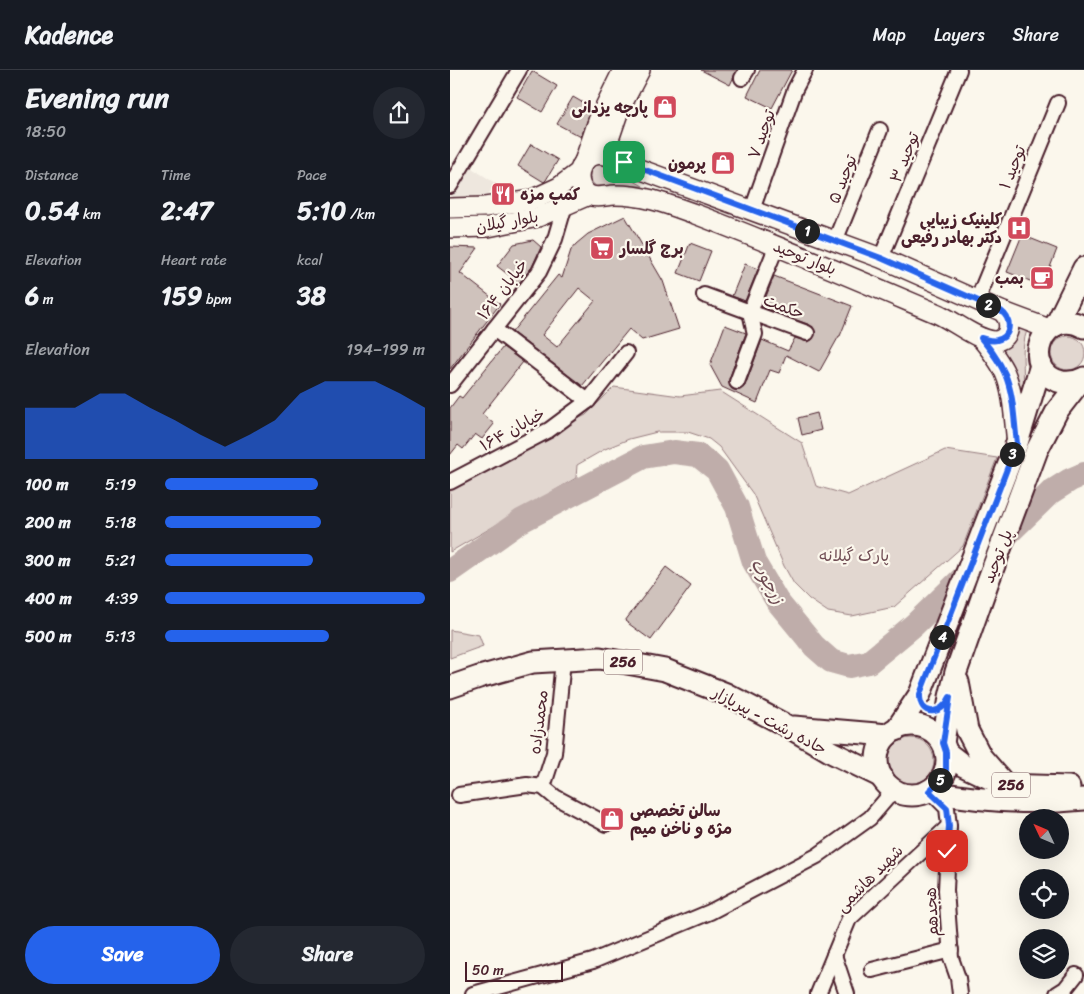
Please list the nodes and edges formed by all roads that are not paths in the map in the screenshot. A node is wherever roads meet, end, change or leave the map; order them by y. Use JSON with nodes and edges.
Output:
{"nodes":[{"id":1,"x":518,"y":70,"type":"edge"},
{"id":2,"x":622,"y":70,"type":"edge"},
{"id":3,"x":640,"y":70,"type":"edge"},
{"id":4,"x":805,"y":70,"type":"edge"},
{"id":5,"x":959,"y":70,"type":"edge"},
{"id":6,"x":1058,"y":103,"type":"dead end"},
{"id":7,"x":880,"y":130,"type":"dead end"},
{"id":8,"x":607,"y":155,"type":"junction"},
{"id":9,"x":581,"y":167,"type":"junction"},
{"id":10,"x":450,"y":186,"type":"edge"},
{"id":11,"x":589,"y":195,"type":"junction"},
{"id":12,"x":565,"y":205,"type":"junction"},
{"id":13,"x":450,"y":208,"type":"edge"},
{"id":14,"x":752,"y":210,"type":"junction"},
{"id":15,"x":450,"y":228,"type":"edge"},
{"id":16,"x":835,"y":241,"type":"junction"},
{"id":17,"x":777,"y":246,"type":"junction"},
{"id":18,"x":881,"y":258,"type":"junction"},
{"id":19,"x":1084,"y":268,"type":"edge"},
{"id":20,"x":704,"y":295,"type":"dead end"},
{"id":21,"x":977,"y":301,"type":"junction"},
{"id":22,"x":1001,"y":311,"type":"junction"},
{"id":23,"x":750,"y":312,"type":"junction"},
{"id":24,"x":1052,"y":327,"type":"junction"},
{"id":25,"x":1084,"y":327,"type":"edge"},
{"id":26,"x":494,"y":329,"type":"junction"},
{"id":27,"x":807,"y":334,"type":"dead end"},
{"id":28,"x":985,"y":339,"type":"junction"},
{"id":29,"x":626,"y":353,"type":"dead end"},
{"id":30,"x":1040,"y":365,"type":"junction"},
{"id":31,"x":1082,"y":379,"type":"edge"},
{"id":32,"x":737,"y":382,"type":"dead end"},
{"id":33,"x":450,"y":385,"type":"edge"},
{"id":34,"x":588,"y":402,"type":"junction"},
{"id":35,"x":1017,"y":443,"type":"junction"},
{"id":36,"x":450,"y":482,"type":"edge"},
{"id":37,"x":563,"y":660,"type":"junction"},
{"id":38,"x":956,"y":672,"type":"junction"},
{"id":39,"x":450,"y":687,"type":"edge"},
{"id":40,"x":920,"y":694,"type":"junction"},
{"id":41,"x":950,"y":697,"type":"junction"},
{"id":42,"x":787,"y":726,"type":"junction"},
{"id":43,"x":892,"y":732,"type":"junction"},
{"id":44,"x":945,"y":747,"type":"junction"},
{"id":45,"x":888,"y":784,"type":"junction"},
{"id":46,"x":1004,"y":784,"type":"junction"},
{"id":47,"x":1084,"y":786,"type":"edge"},
{"id":48,"x":544,"y":787,"type":"junction"},
{"id":49,"x":929,"y":791,"type":"junction"},
{"id":50,"x":459,"y":795,"type":"dead end"},
{"id":51,"x":1084,"y":799,"type":"edge"},
{"id":52,"x":606,"y":824,"type":"dead end"},
{"id":53,"x":949,"y":826,"type":"junction"},
{"id":54,"x":951,"y":950,"type":"junction"},
{"id":55,"x":834,"y":955,"type":"junction"},
{"id":56,"x":872,"y":970,"type":"dead end"},
{"id":57,"x":1076,"y":975,"type":"dead end"},
{"id":58,"x":473,"y":994,"type":"edge"},
{"id":59,"x":818,"y":994,"type":"edge"},
{"id":60,"x":847,"y":994,"type":"edge"},
{"id":61,"x":960,"y":994,"type":"edge"},
{"id":62,"x":1057,"y":994,"type":"edge"}],
"edges":[{"from":1,"to":10,"type":"street"},
{"from":2,"to":9,"type":"main road"},
{"from":3,"to":8,"type":"main road"},
{"from":4,"to":14,"type":"street","name":"توحید ۷"},
{"from":5,"to":18,"type":"street","name":"توحید ۳"},
{"from":6,"to":21,"type":"street","name":"توحید ۱"},
{"from":7,"to":16,"type":"street","name":"توحید ۵"},
{"from":8,"to":9,"type":"main road","name":"بلوار گیلان"},
{"from":8,"to":14,"type":"main road","name":"بلوار توحید"},
{"from":9,"to":11,"type":"main road"},
{"from":9,"to":13,"type":"main road","name":"بلوار گیلان"},
{"from":11,"to":12,"type":"main road","name":"بلوار گیلان"},
{"from":11,"to":17,"type":"main road","name":"بلوار توحید"},
{"from":12,"to":15,"type":"main road","name":"بلوار گیلان"},
{"from":12,"to":26,"type":"street","name":"۱۶۴ خیابان"},
{"from":14,"to":16,"type":"main road","name":"بلوار توحید"},
{"from":16,"to":18,"type":"main road","name":"بلوار توحید"},
{"from":17,"to":23,"type":"street","name":"حکمت"},
{"from":17,"to":28,"type":"main road","name":"بلوار توحید"},
{"from":18,"to":21,"type":"main road","name":"بلوار توحید"},
{"from":19,"to":24,"type":"main road","name":"پل توحید"},
{"from":20,"to":23,"type":"street","name":"حکمت"},
{"from":21,"to":22,"type":"main road","name":"بلوار توحید"},
{"from":22,"to":24,"type":"main road","name":"بلوار توحید"},
{"from":22,"to":28,"type":"main road"},
{"from":23,"to":27,"type":"street","name":"حکمت"},
{"from":23,"to":32,"type":"street","name":"حکمت"},
{"from":24,"to":25,"type":"main road"},
{"from":24,"to":30,"type":"main road","name":"پل توحید"},
{"from":26,"to":33,"type":"street","name":"۱۶۴ خیابان"},
{"from":26,"to":34,"type":"street"},
{"from":28,"to":35,"type":"main road"},
{"from":29,"to":34,"type":"street","name":"خیابان ۱۶۴"},
{"from":30,"to":31,"type":"main road"},
{"from":30,"to":35,"type":"main road","name":"پل توحید"},
{"from":31,"to":38,"type":"main road","name":"پل توحید"},
{"from":34,"to":36,"type":"street","name":"خیابان ۱۶۴"},
{"from":35,"to":40,"type":"main road","name":"پل توحید"},
{"from":37,"to":39,"type":"main road","name":"جاده رشت - پیربازار","number":"256"},
{"from":37,"to":42,"type":"main road","name":"جاده رشت - پیربازار","number":"256"},
{"from":37,"to":48,"type":"street","name":"محمدزاده"},
{"from":38,"to":41,"type":"main road","name":"پل توحید"},
{"from":38,"to":46,"type":"main road"},
{"from":40,"to":41,"type":"main road"},
{"from":40,"to":43,"type":"main road","name":"پل توحید"},
{"from":41,"to":44,"type":"main road","name":"پل توحید"},
{"from":42,"to":43,"type":"main road"},
{"from":42,"to":45,"type":"main road","name":"جاده رشت - پیربازار","number":"256"},
{"from":43,"to":44,"type":"main road","number":"256"},
{"from":43,"to":45,"type":"main road"},
{"from":44,"to":46,"type":"main road","number":"256"},
{"from":44,"to":49,"type":"main road"},
{"from":45,"to":49,"type":"main road","number":"256"},
{"from":45,"to":58,"type":"street"},
{"from":46,"to":47,"type":"main road","number":"256"},
{"from":48,"to":50,"type":"street"},
{"from":48,"to":52,"type":"street"},
{"from":49,"to":51,"type":"main road","number":"256"},
{"from":49,"to":53,"type":"street","name":"هجدهم"},
{"from":53,"to":54,"type":"street","name":"هجدهم"},
{"from":53,"to":55,"type":"street","name":"شهید هاشمی"},
{"from":54,"to":56,"type":"street"},
{"from":54,"to":61,"type":"street","name":"هجدهم"},
{"from":55,"to":59,"type":"street","name":"شهید هاشمی"},
{"from":55,"to":60,"type":"street"},
{"from":57,"to":62,"type":"street"}]}
